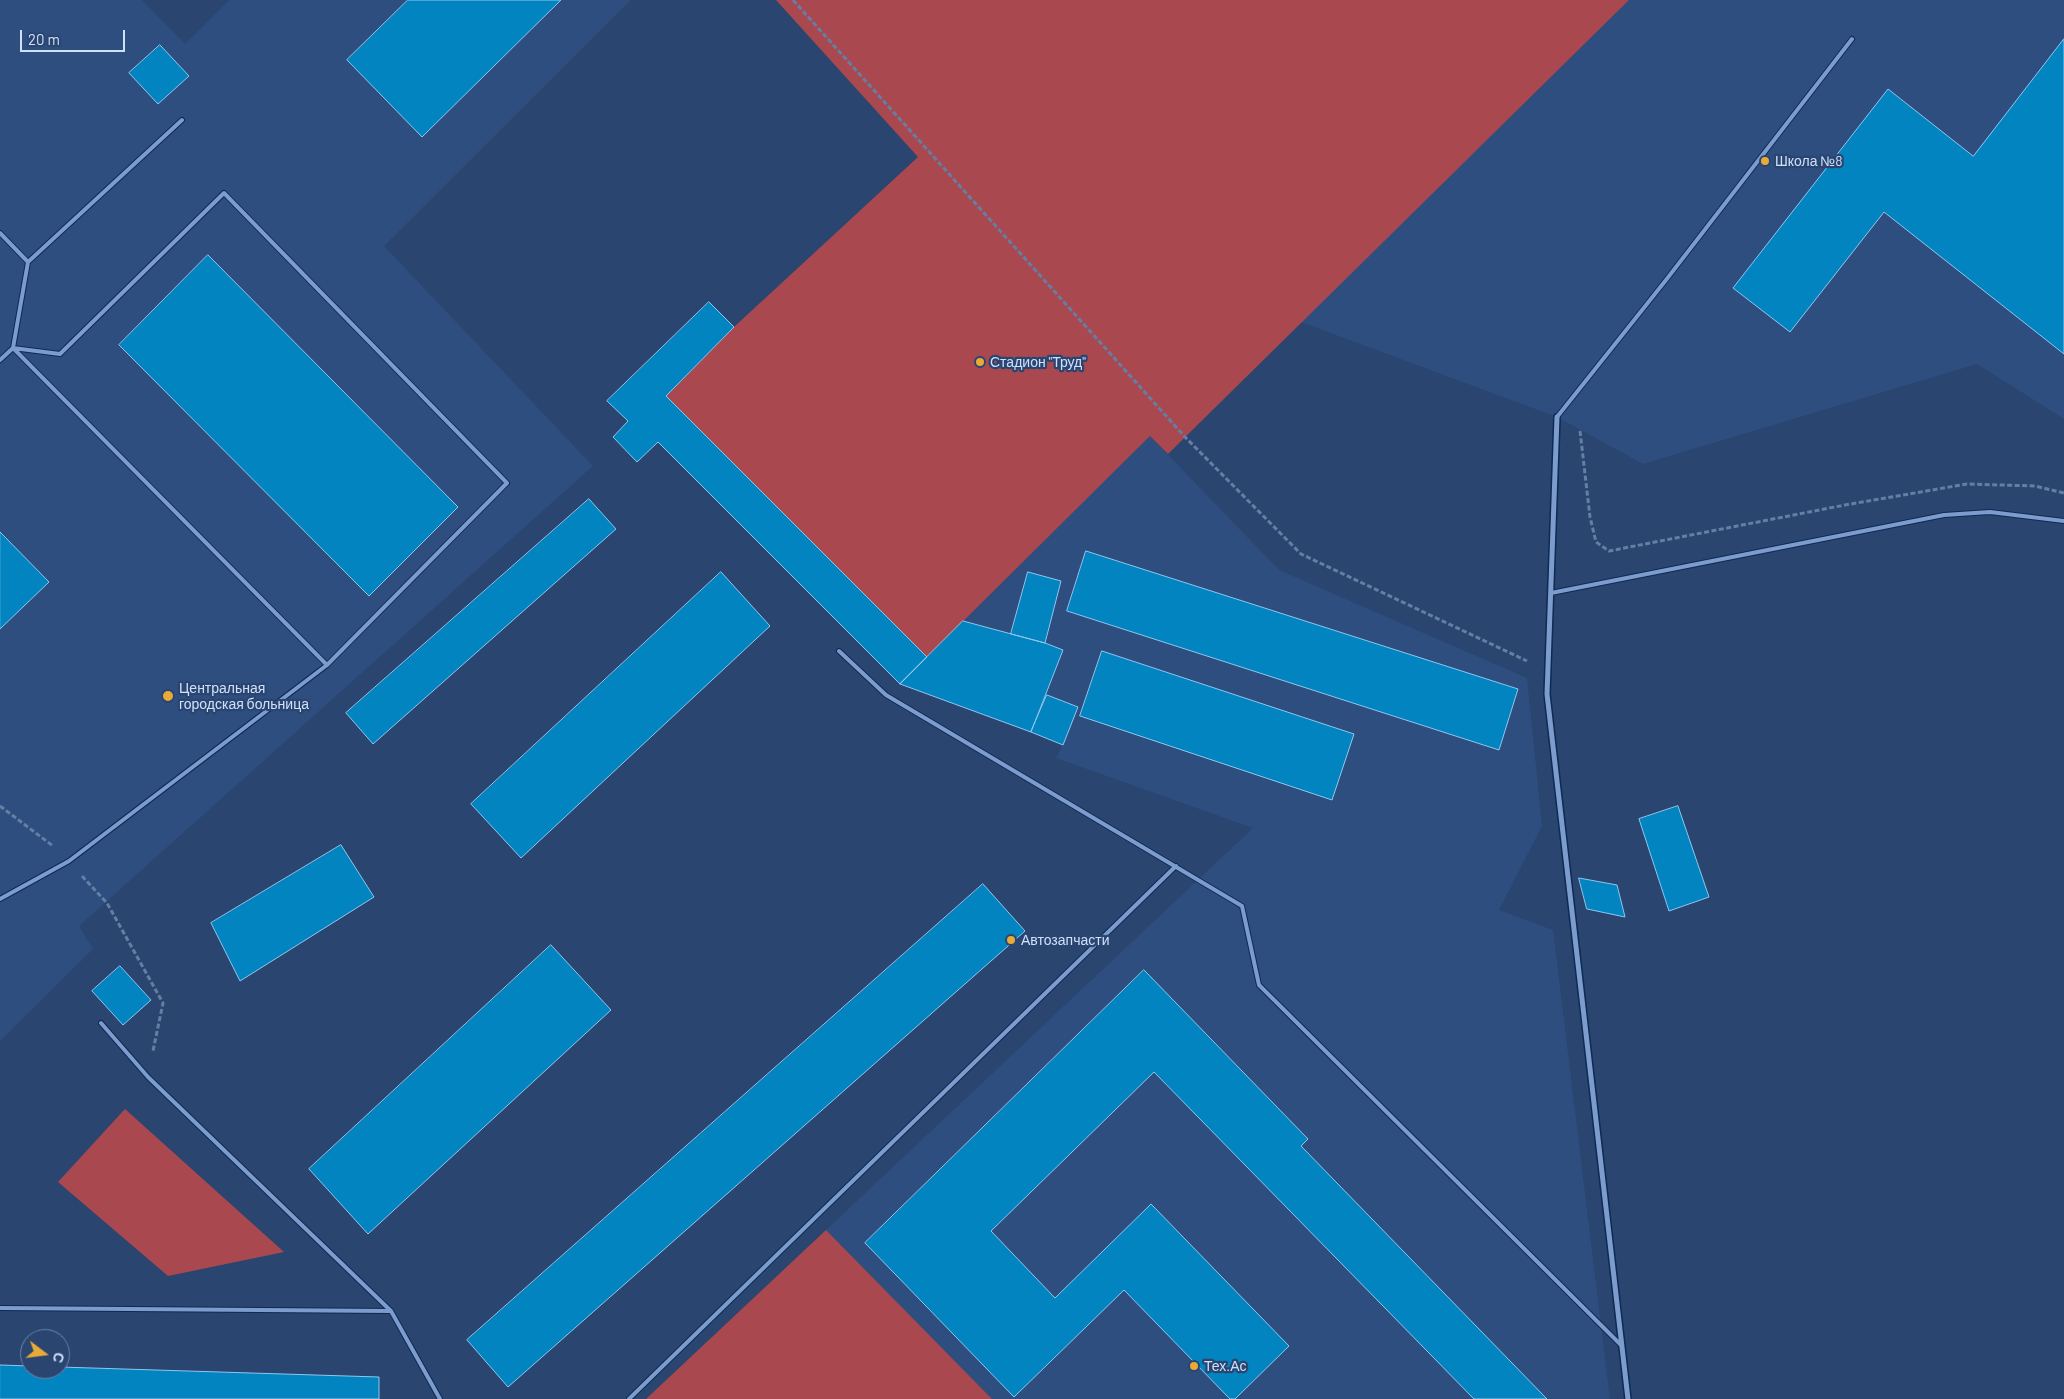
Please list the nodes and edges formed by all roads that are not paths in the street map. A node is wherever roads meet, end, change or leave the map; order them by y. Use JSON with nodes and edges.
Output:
{"nodes":[{"id":1,"x":1852,"y":38,"type":"dead end"},
{"id":2,"x":182,"y":120,"type":"dead end"},
{"id":3,"x":0,"y":233,"type":"edge"},
{"id":4,"x":28,"y":262,"type":"junction"},
{"id":5,"x":13,"y":348,"type":"junction"},
{"id":6,"x":0,"y":360,"type":"edge"},
{"id":7,"x":1557,"y":417,"type":"joint"},
{"id":8,"x":2064,"y":521,"type":"edge"},
{"id":9,"x":1551,"y":593,"type":"junction"},
{"id":10,"x":839,"y":651,"type":"dead end"},
{"id":11,"x":327,"y":665,"type":"junction"},
{"id":12,"x":1176,"y":866,"type":"junction"},
{"id":13,"x":0,"y":899,"type":"edge"},
{"id":14,"x":101,"y":1023,"type":"dead end"},
{"id":15,"x":0,"y":1308,"type":"edge"},
{"id":16,"x":391,"y":1311,"type":"junction"},
{"id":17,"x":1622,"y":1346,"type":"junction"},
{"id":18,"x":440,"y":1399,"type":"edge"},
{"id":19,"x":630,"y":1399,"type":"edge"},
{"id":20,"x":1628,"y":1399,"type":"edge"}],
"edges":[{"from":1,"to":7,"type":"lane"},
{"from":2,"to":4,"type":"lane"},
{"from":3,"to":4,"type":"lane"},
{"from":4,"to":5,"type":"lane"},
{"from":5,"to":6,"type":"lane"},
{"from":5,"to":11,"type":"lane"},
{"from":5,"to":11,"type":"lane"},
{"from":7,"to":9,"type":"street"},
{"from":8,"to":9,"type":"lane"},
{"from":9,"to":17,"type":"street"},
{"from":10,"to":12,"type":"lane"},
{"from":11,"to":13,"type":"lane"},
{"from":12,"to":17,"type":"lane"},
{"from":12,"to":19,"type":"lane"},
{"from":14,"to":16,"type":"lane"},
{"from":15,"to":16,"type":"lane"},
{"from":16,"to":18,"type":"lane"},
{"from":17,"to":20,"type":"street"}]}
